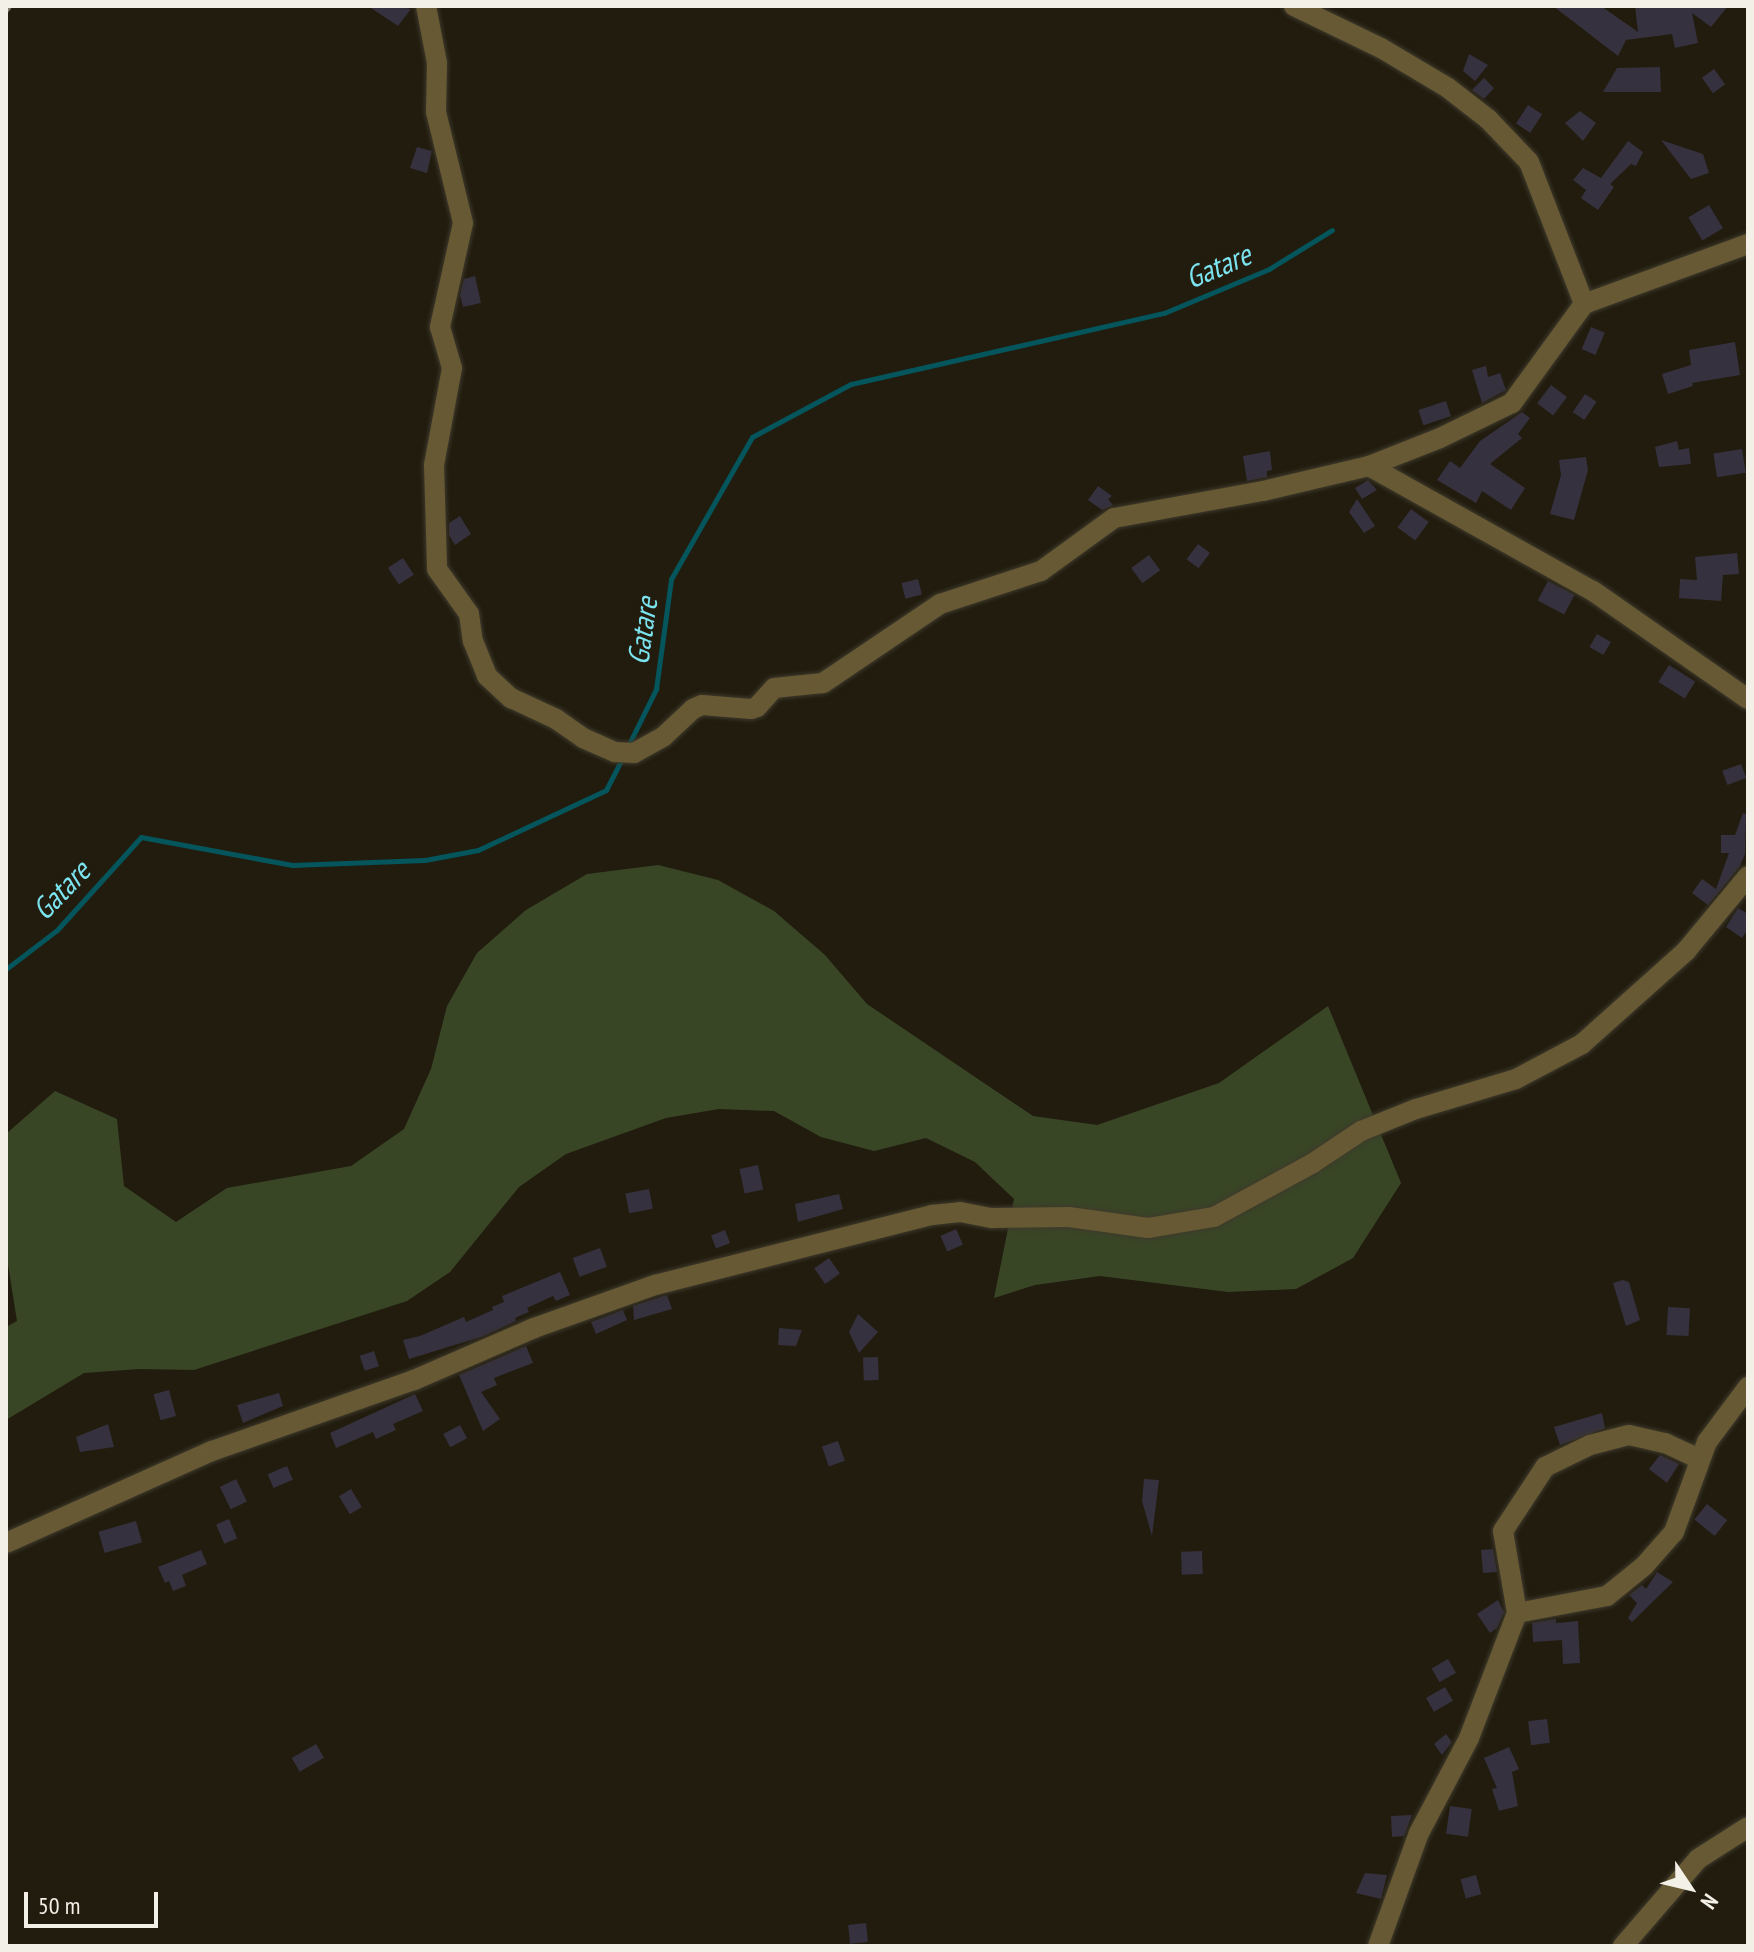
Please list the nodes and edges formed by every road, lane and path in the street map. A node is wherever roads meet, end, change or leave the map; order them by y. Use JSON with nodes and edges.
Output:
{"nodes":[{"id":1,"x":11,"y":6,"type":"edge"},
{"id":2,"x":426,"y":6,"type":"edge"},
{"id":3,"x":1294,"y":6,"type":"edge"},
{"id":4,"x":6,"y":12,"type":"edge"},
{"id":5,"x":1748,"y":244,"type":"edge"},
{"id":6,"x":1584,"y":304,"type":"junction"},
{"id":7,"x":1369,"y":466,"type":"junction"},
{"id":8,"x":1748,"y":699,"type":"edge"},
{"id":9,"x":1748,"y":876,"type":"edge"},
{"id":10,"x":1748,"y":1387,"type":"edge"},
{"id":11,"x":1699,"y":1459,"type":"junction"},
{"id":12,"x":6,"y":1543,"type":"edge"},
{"id":13,"x":1517,"y":1613,"type":"junction"},
{"id":14,"x":1748,"y":1827,"type":"edge"},
{"id":15,"x":1378,"y":1946,"type":"edge"},
{"id":16,"x":1623,"y":1946,"type":"edge"}],
"edges":[{"from":1,"to":4,"type":"path"},
{"from":2,"to":7,"type":"street"},
{"from":3,"to":6,"type":"street"},
{"from":5,"to":6,"type":"street"},
{"from":6,"to":7,"type":"street"},
{"from":7,"to":8,"type":"street"},
{"from":9,"to":12,"type":"street"},
{"from":10,"to":11,"type":"street"},
{"from":11,"to":13,"type":"street"},
{"from":11,"to":13,"type":"street"},
{"from":13,"to":15,"type":"street"},
{"from":14,"to":16,"type":"street"}]}
